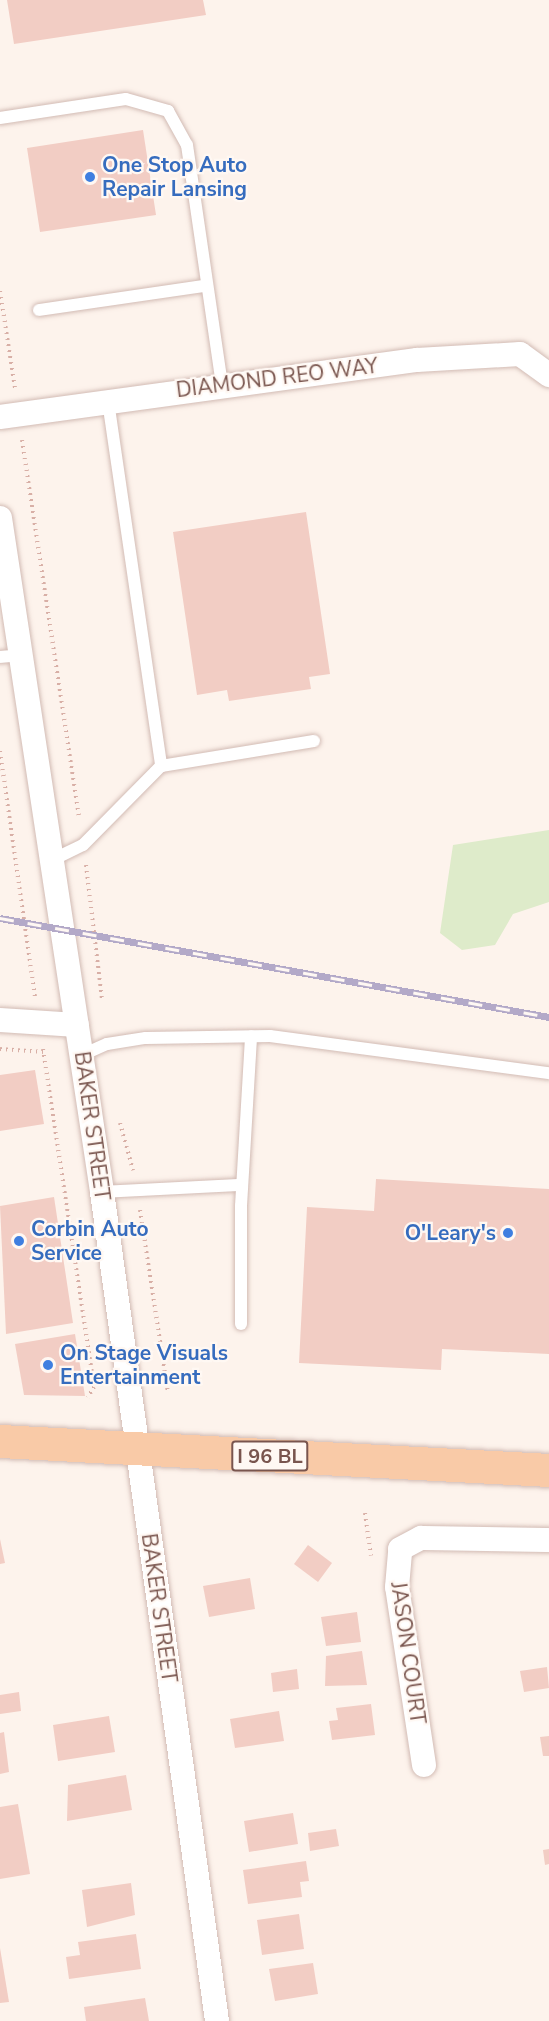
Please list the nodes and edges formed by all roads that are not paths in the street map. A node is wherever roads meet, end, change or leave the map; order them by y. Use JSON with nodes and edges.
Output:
{"nodes":[{"id":1,"x":0,"y":118,"type":"edge"},
{"id":2,"x":204,"y":286,"type":"junction"},
{"id":3,"x":39,"y":310,"type":"dead end"},
{"id":4,"x":549,"y":375,"type":"edge"},
{"id":5,"x":222,"y":385,"type":"junction"},
{"id":6,"x":108,"y":401,"type":"junction"},
{"id":7,"x":0,"y":417,"type":"edge"},
{"id":8,"x":0,"y":518,"type":"edge"},
{"id":9,"x":10,"y":656,"type":"edge"},
{"id":10,"x":315,"y":741,"type":"dead end"},
{"id":11,"x":161,"y":766,"type":"junction"},
{"id":12,"x":52,"y":860,"type":"junction"},
{"id":13,"x":0,"y":1020,"type":"edge"},
{"id":14,"x":77,"y":1025,"type":"junction"},
{"id":15,"x":251,"y":1036,"type":"junction"},
{"id":16,"x":82,"y":1055,"type":"junction"},
{"id":17,"x":549,"y":1073,"type":"edge"},
{"id":18,"x":242,"y":1185,"type":"junction"},
{"id":19,"x":102,"y":1192,"type":"junction"},
{"id":20,"x":241,"y":1324,"type":"dead end"},
{"id":21,"x":0,"y":1441,"type":"edge"},
{"id":22,"x":136,"y":1448,"type":"junction"},
{"id":23,"x":549,"y":1470,"type":"edge"},
{"id":24,"x":549,"y":1540,"type":"edge"},
{"id":25,"x":424,"y":1765,"type":"dead end"},
{"id":26,"x":217,"y":2021,"type":"edge"}],
"edges":[{"from":1,"to":2,"type":"lane"},
{"from":2,"to":3,"type":"lane"},
{"from":2,"to":5,"type":"lane"},
{"from":4,"to":5,"type":"street","name":"DIAMOND REO WAY"},
{"from":5,"to":6,"type":"street","name":"DIAMOND REO WAY"},
{"from":6,"to":7,"type":"street","name":"DIAMOND REO WAY"},
{"from":6,"to":11,"type":"lane"},
{"from":8,"to":9,"type":"street","name":"BAKER STREET"},
{"from":9,"to":12,"type":"street","name":"BAKER STREET"},
{"from":10,"to":11,"type":"lane"},
{"from":11,"to":12,"type":"lane"},
{"from":12,"to":14,"type":"street","name":"BAKER STREET"},
{"from":13,"to":14,"type":"street"},
{"from":14,"to":16,"type":"street","name":"BAKER STREET"},
{"from":15,"to":16,"type":"lane"},
{"from":15,"to":17,"type":"lane"},
{"from":15,"to":18,"type":"lane"},
{"from":16,"to":19,"type":"street","name":"BAKER STREET"},
{"from":18,"to":19,"type":"lane"},
{"from":18,"to":20,"type":"lane"},
{"from":19,"to":22,"type":"street","name":"BAKER STREET"},
{"from":21,"to":22,"type":"main road","number":"I 96 BL"},
{"from":22,"to":23,"type":"main road","number":"I 96 BL"},
{"from":22,"to":26,"type":"street","name":"BAKER STREET"},
{"from":24,"to":25,"type":"street","name":"JASON COURT"}]}
